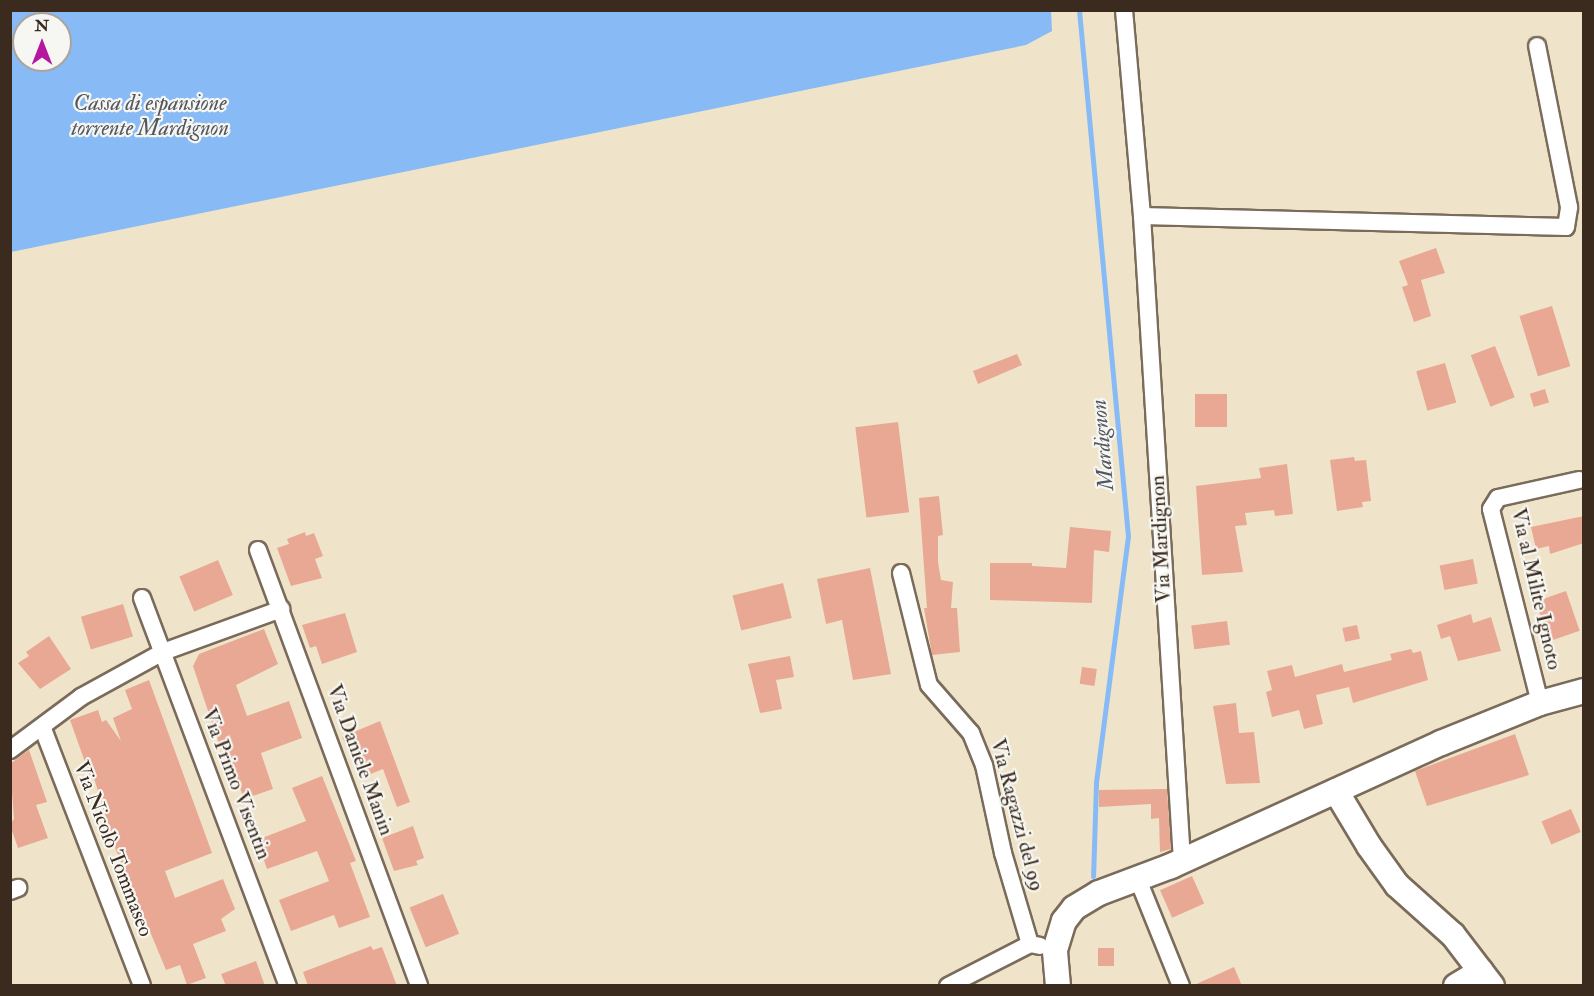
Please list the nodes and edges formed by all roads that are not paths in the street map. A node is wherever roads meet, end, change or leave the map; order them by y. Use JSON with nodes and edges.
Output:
{"nodes":[{"id":1,"x":1124,"y":10,"type":"edge"},
{"id":2,"x":1538,"y":46,"type":"dead end"},
{"id":3,"x":1142,"y":216,"type":"junction"},
{"id":4,"x":1579,"y":480,"type":"dead end"},
{"id":5,"x":258,"y":550,"type":"dead end"},
{"id":6,"x":901,"y":573,"type":"dead end"},
{"id":7,"x":142,"y":598,"type":"dead end"},
{"id":8,"x":281,"y":609,"type":"junction"},
{"id":9,"x":163,"y":652,"type":"junction"},
{"id":10,"x":1584,"y":691,"type":"edge"},
{"id":11,"x":1540,"y":703,"type":"junction"},
{"id":12,"x":43,"y":729,"type":"junction"},
{"id":13,"x":10,"y":750,"type":"edge"},
{"id":14,"x":1336,"y":791,"type":"junction"},
{"id":15,"x":1182,"y":861,"type":"junction"},
{"id":16,"x":1137,"y":877,"type":"junction"},
{"id":17,"x":1030,"y":944,"type":"junction"},
{"id":18,"x":1055,"y":950,"type":"junction"},
{"id":19,"x":1487,"y":978,"type":"edge"},
{"id":20,"x":142,"y":986,"type":"edge"},
{"id":21,"x":288,"y":986,"type":"edge"},
{"id":22,"x":419,"y":986,"type":"edge"},
{"id":23,"x":948,"y":986,"type":"edge"},
{"id":24,"x":1058,"y":986,"type":"edge"},
{"id":25,"x":1181,"y":986,"type":"edge"},
{"id":26,"x":1456,"y":986,"type":"edge"}],
"edges":[{"from":1,"to":3,"type":"street","name":"Via Mardignon"},
{"from":2,"to":3,"type":"street"},
{"from":3,"to":15,"type":"street","name":"Via Mardignon"},
{"from":4,"to":11,"type":"street","name":"Via al Milite Ignoto"},
{"from":5,"to":8,"type":"street","name":"Via Daniele Manin"},
{"from":6,"to":17,"type":"street","name":"Via Ragazzi del 99"},
{"from":7,"to":9,"type":"street","name":"Via Primo Visentin"},
{"from":8,"to":9,"type":"street"},
{"from":8,"to":22,"type":"street","name":"Via Daniele Manin"},
{"from":9,"to":12,"type":"street"},
{"from":9,"to":21,"type":"street","name":"Via Primo Visentin"},
{"from":10,"to":11,"type":"street"},
{"from":11,"to":14,"type":"street"},
{"from":12,"to":13,"type":"street"},
{"from":12,"to":20,"type":"street","name":"Via Nicolò Tommaseo"},
{"from":14,"to":15,"type":"street"},
{"from":14,"to":19,"type":"street"},
{"from":15,"to":16,"type":"street"},
{"from":16,"to":18,"type":"street"},
{"from":16,"to":25,"type":"street"},
{"from":17,"to":18,"type":"street"},
{"from":17,"to":23,"type":"street"},
{"from":18,"to":24,"type":"street"},
{"from":19,"to":26,"type":"street"}]}
